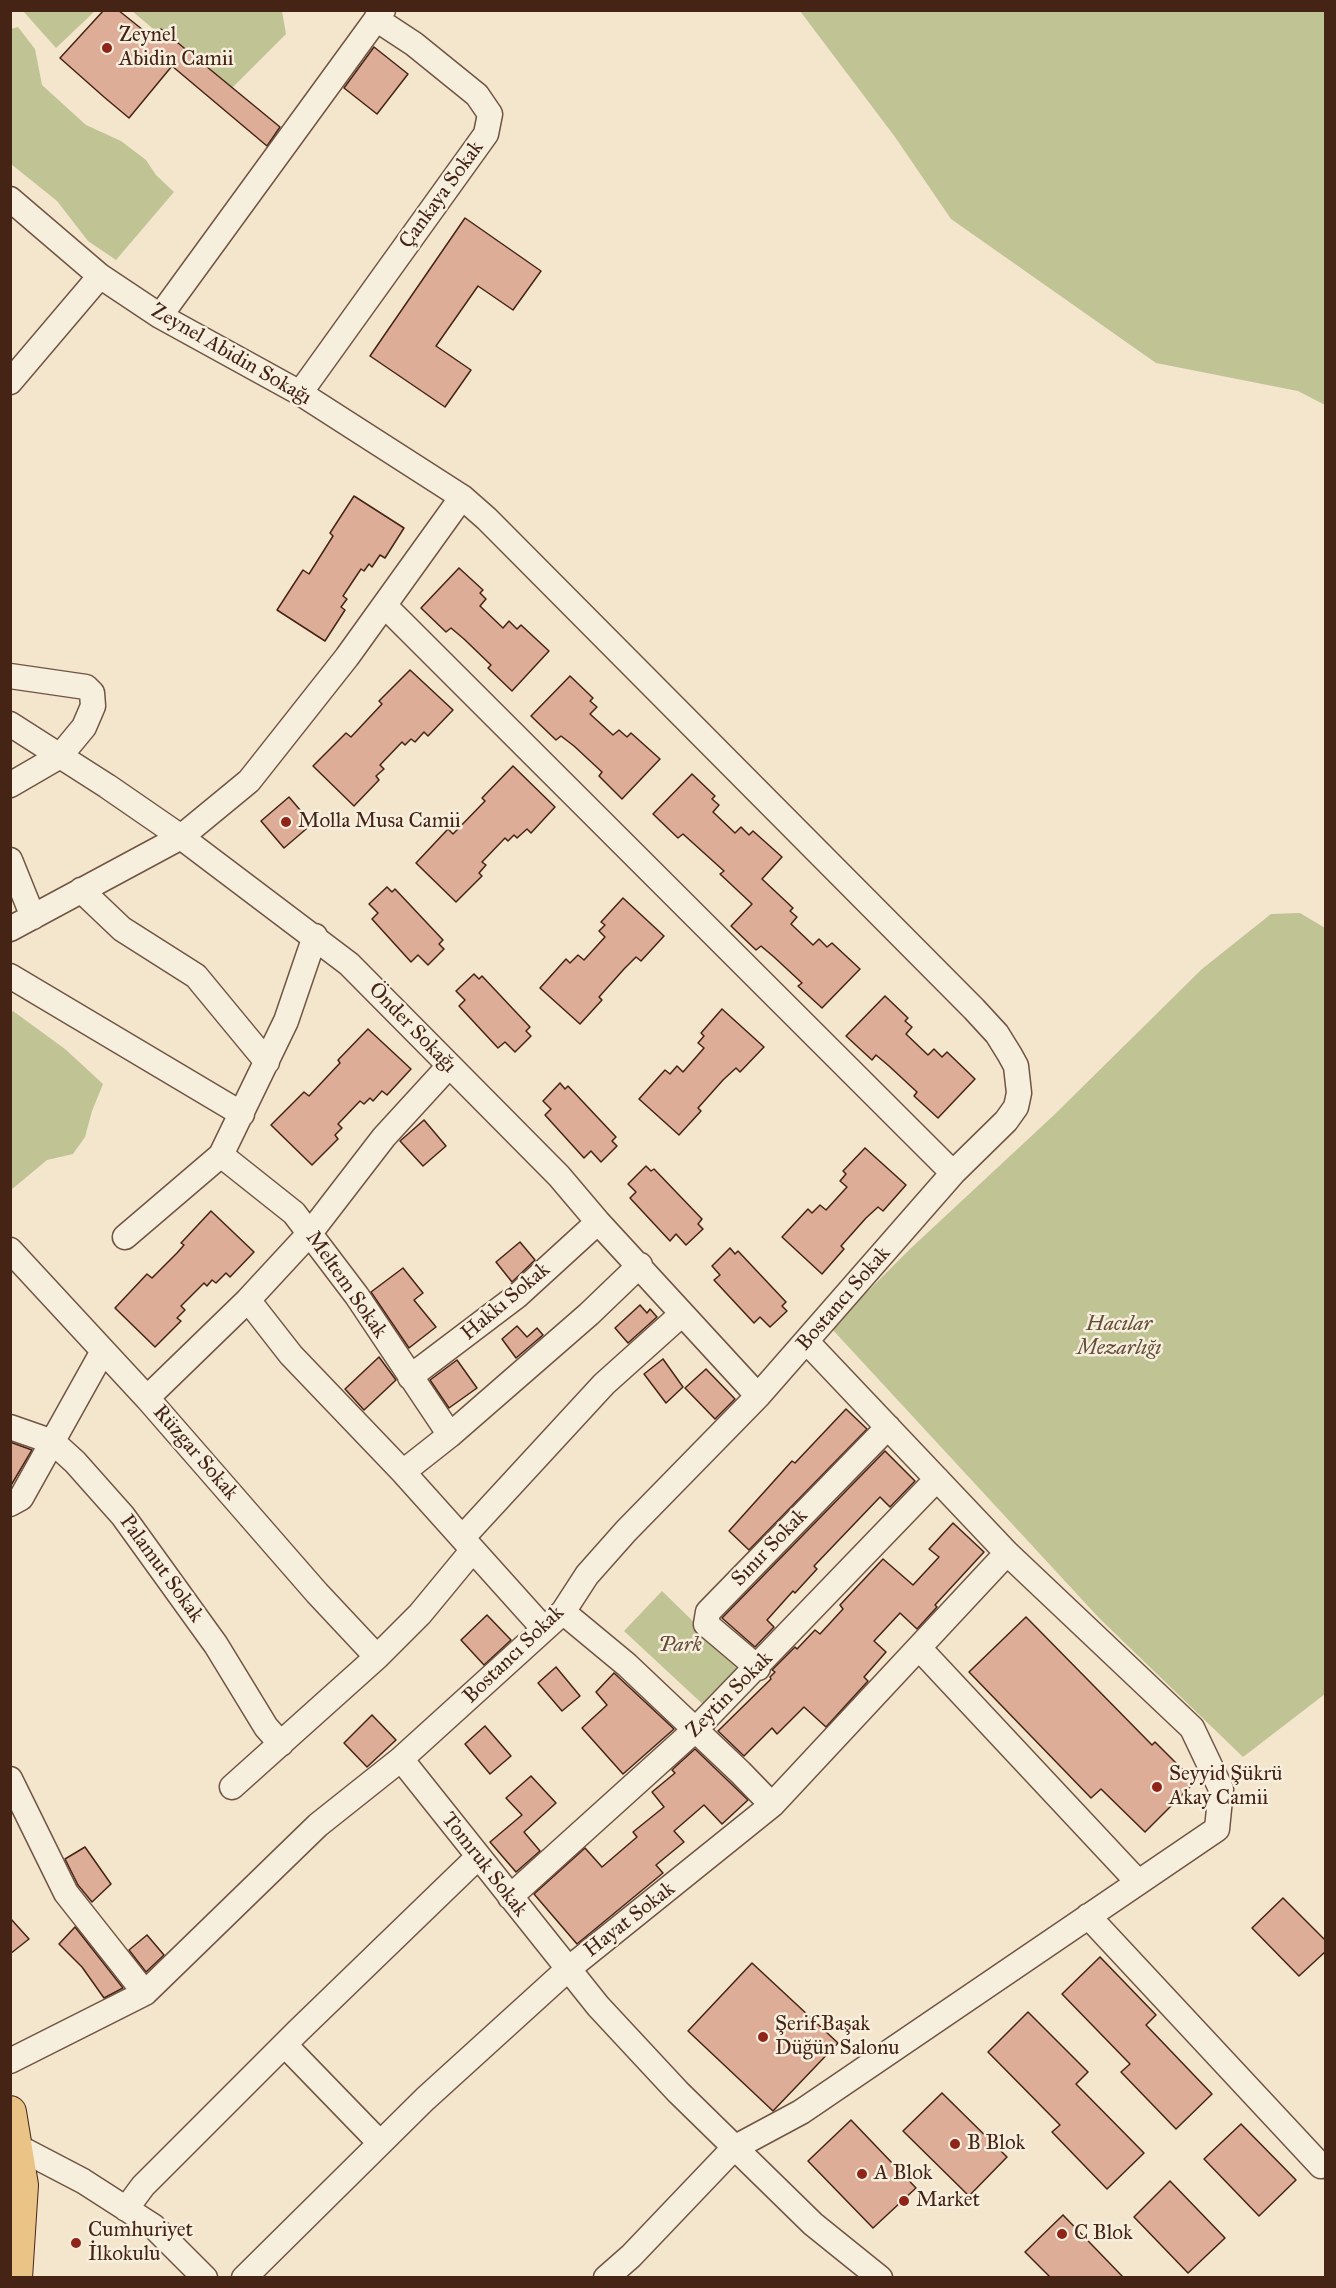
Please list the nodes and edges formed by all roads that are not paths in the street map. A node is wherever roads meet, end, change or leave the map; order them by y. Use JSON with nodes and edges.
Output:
{"nodes":[{"id":1,"x":380,"y":15,"type":"edge"},
{"id":2,"x":10,"y":199,"type":"edge"},
{"id":3,"x":100,"y":276,"type":"junction"},
{"id":4,"x":160,"y":316,"type":"junction"},
{"id":5,"x":10,"y":382,"type":"edge"},
{"id":6,"x":300,"y":393,"type":"junction"},
{"id":7,"x":462,"y":497,"type":"junction"},
{"id":8,"x":385,"y":606,"type":"junction"},
{"id":9,"x":10,"y":676,"type":"edge"},
{"id":10,"x":10,"y":724,"type":"edge"},
{"id":11,"x":60,"y":756,"type":"junction"},
{"id":12,"x":10,"y":785,"type":"edge"},
{"id":13,"x":181,"y":837,"type":"junction"},
{"id":14,"x":10,"y":860,"type":"edge"},
{"id":15,"x":81,"y":891,"type":"junction"},
{"id":16,"x":33,"y":917,"type":"junction"},
{"id":17,"x":10,"y":929,"type":"edge"},
{"id":18,"x":315,"y":936,"type":"junction"},
{"id":19,"x":10,"y":976,"type":"edge"},
{"id":20,"x":267,"y":1062,"type":"junction"},
{"id":21,"x":449,"y":1066,"type":"junction"},
{"id":22,"x":242,"y":1114,"type":"junction"},
{"id":23,"x":221,"y":1155,"type":"junction"},
{"id":24,"x":953,"y":1173,"type":"junction"},
{"id":25,"x":598,"y":1222,"type":"junction"},
{"id":26,"x":310,"y":1233,"type":"junction"},
{"id":27,"x":125,"y":1237,"type":"dead end"},
{"id":28,"x":10,"y":1250,"type":"edge"},
{"id":29,"x":640,"y":1265,"type":"junction"},
{"id":30,"x":248,"y":1300,"type":"junction"},
{"id":31,"x":682,"y":1314,"type":"junction"},
{"id":32,"x":807,"y":1342,"type":"junction"},
{"id":33,"x":103,"y":1351,"type":"junction"},
{"id":34,"x":410,"y":1377,"type":"junction"},
{"id":35,"x":758,"y":1396,"type":"junction"},
{"id":36,"x":147,"y":1398,"type":"junction"},
{"id":37,"x":10,"y":1426,"type":"edge"},
{"id":38,"x":888,"y":1427,"type":"junction"},
{"id":39,"x":450,"y":1435,"type":"junction"},
{"id":40,"x":53,"y":1442,"type":"junction"},
{"id":41,"x":403,"y":1472,"type":"junction"},
{"id":42,"x":937,"y":1479,"type":"junction"},
{"id":43,"x":10,"y":1504,"type":"edge"},
{"id":44,"x":468,"y":1544,"type":"junction"},
{"id":45,"x":1006,"y":1553,"type":"junction"},
{"id":46,"x":563,"y":1612,"type":"junction"},
{"id":47,"x":544,"y":1629,"type":"junction"},
{"id":48,"x":919,"y":1648,"type":"junction"},
{"id":49,"x":377,"y":1657,"type":"junction"},
{"id":50,"x":758,"y":1668,"type":"junction"},
{"id":51,"x":696,"y":1729,"type":"junction"},
{"id":52,"x":281,"y":1744,"type":"junction"},
{"id":53,"x":401,"y":1760,"type":"junction"},
{"id":54,"x":10,"y":1779,"type":"edge"},
{"id":55,"x":232,"y":1787,"type":"dead end"},
{"id":56,"x":771,"y":1805,"type":"junction"},
{"id":57,"x":478,"y":1857,"type":"junction"},
{"id":58,"x":1137,"y":1882,"type":"junction"},
{"id":59,"x":510,"y":1897,"type":"junction"},
{"id":60,"x":1088,"y":1916,"type":"junction"},
{"id":61,"x":567,"y":1970,"type":"junction"},
{"id":62,"x":145,"y":1993,"type":"junction"},
{"id":63,"x":285,"y":2045,"type":"junction"},
{"id":64,"x":10,"y":2061,"type":"edge"},
{"id":65,"x":10,"y":2112,"type":"edge"},
{"id":66,"x":380,"y":2143,"type":"junction"},
{"id":67,"x":16,"y":2146,"type":"junction"},
{"id":68,"x":734,"y":2148,"type":"junction"},
{"id":69,"x":1321,"y":2166,"type":"dead end"},
{"id":70,"x":126,"y":2209,"type":"junction"},
{"id":71,"x":15,"y":2270,"type":"edge"},
{"id":72,"x":205,"y":2277,"type":"edge"},
{"id":73,"x":244,"y":2277,"type":"edge"},
{"id":74,"x":606,"y":2277,"type":"edge"},
{"id":75,"x":880,"y":2277,"type":"edge"}],
"edges":[{"from":1,"to":4,"type":"street"},
{"from":1,"to":6,"type":"street","name":"Çankaya Sokak"},
{"from":2,"to":3,"type":"street","name":"Zeynel Abidin Sokağı"},
{"from":3,"to":4,"type":"street","name":"Zeynel Abidin Sokağı"},
{"from":3,"to":5,"type":"street"},
{"from":4,"to":6,"type":"street","name":"Zeynel Abidin Sokağı"},
{"from":6,"to":7,"type":"street","name":"Zeynel Abidin Sokağı"},
{"from":7,"to":8,"type":"street"},
{"from":7,"to":24,"type":"street","name":"Zeynel Abidin Sokağı"},
{"from":8,"to":13,"type":"street"},
{"from":8,"to":24,"type":"street"},
{"from":9,"to":11,"type":"street"},
{"from":10,"to":11,"type":"street","name":"Önder Sokağı"},
{"from":11,"to":12,"type":"street"},
{"from":11,"to":13,"type":"street","name":"Önder Sokağı"},
{"from":13,"to":15,"type":"street"},
{"from":13,"to":18,"type":"street","name":"Önder Sokağı"},
{"from":14,"to":16,"type":"street"},
{"from":15,"to":16,"type":"street"},
{"from":15,"to":20,"type":"street"},
{"from":16,"to":17,"type":"street"},
{"from":18,"to":20,"type":"street"},
{"from":18,"to":21,"type":"street","name":"Önder Sokağı"},
{"from":19,"to":22,"type":"street"},
{"from":20,"to":22,"type":"street"},
{"from":21,"to":25,"type":"street","name":"Önder Sokağı"},
{"from":21,"to":26,"type":"street"},
{"from":22,"to":23,"type":"street"},
{"from":23,"to":26,"type":"street","name":"Meltem Sokak"},
{"from":23,"to":27,"type":"street"},
{"from":24,"to":32,"type":"street","name":"Bostancı Sokak"},
{"from":25,"to":29,"type":"street","name":"Önder Sokağı"},
{"from":25,"to":34,"type":"street","name":"Hakkı Sokak"},
{"from":26,"to":30,"type":"street"},
{"from":26,"to":34,"type":"street","name":"Meltem Sokak"},
{"from":28,"to":33,"type":"street","name":"Rüzgar Sokak"},
{"from":29,"to":31,"type":"street","name":"Önder Sokağı"},
{"from":29,"to":39,"type":"street"},
{"from":30,"to":36,"type":"street"},
{"from":30,"to":41,"type":"street"},
{"from":31,"to":35,"type":"street","name":"Önder Sokağı"},
{"from":31,"to":44,"type":"street"},
{"from":32,"to":35,"type":"street","name":"Bostancı Sokak"},
{"from":32,"to":38,"type":"street"},
{"from":33,"to":36,"type":"street","name":"Rüzgar Sokak"},
{"from":33,"to":40,"type":"street"},
{"from":34,"to":39,"type":"street","name":"Meltem Sokak"},
{"from":35,"to":46,"type":"street","name":"Bostancı Sokak"},
{"from":36,"to":49,"type":"street","name":"Rüzgar Sokak"},
{"from":37,"to":40,"type":"street","name":"Palamut Sokak"},
{"from":38,"to":42,"type":"street"},
{"from":38,"to":50,"type":"street","name":"Sınır Sokak"},
{"from":39,"to":41,"type":"street"},
{"from":40,"to":43,"type":"street"},
{"from":40,"to":52,"type":"street","name":"Palamut Sokak"},
{"from":41,"to":44,"type":"street"},
{"from":42,"to":45,"type":"street"},
{"from":42,"to":50,"type":"street","name":"Zeytin Sokak"},
{"from":44,"to":47,"type":"street"},
{"from":44,"to":49,"type":"street"},
{"from":45,"to":48,"type":"street","name":"Hayat Sokak"},
{"from":45,"to":58,"type":"street"},
{"from":46,"to":47,"type":"street","name":"Bostancı Sokak"},
{"from":46,"to":51,"type":"street"},
{"from":47,"to":53,"type":"street","name":"Bostancı Sokak"},
{"from":48,"to":56,"type":"street","name":"Hayat Sokak"},
{"from":48,"to":58,"type":"street"},
{"from":49,"to":52,"type":"street"},
{"from":50,"to":51,"type":"street","name":"Zeytin Sokak"},
{"from":51,"to":56,"type":"street"},
{"from":51,"to":59,"type":"street","name":"Zeytin Sokak"},
{"from":52,"to":55,"type":"street"},
{"from":53,"to":57,"type":"street","name":"Tomruk Sokak"},
{"from":53,"to":62,"type":"street","name":"Bostancı Sokak"},
{"from":54,"to":62,"type":"street"},
{"from":56,"to":61,"type":"street","name":"Hayat Sokak"},
{"from":57,"to":59,"type":"street","name":"Tomruk Sokak"},
{"from":57,"to":63,"type":"street"},
{"from":58,"to":60,"type":"street"},
{"from":59,"to":61,"type":"street","name":"Tomruk Sokak"},
{"from":60,"to":68,"type":"street"},
{"from":60,"to":69,"type":"street"},
{"from":61,"to":66,"type":"street","name":"Hayat Sokak"},
{"from":61,"to":68,"type":"street","name":"Tomruk Sokak"},
{"from":62,"to":64,"type":"street","name":"Bostancı Sokak"},
{"from":63,"to":66,"type":"street"},
{"from":63,"to":70,"type":"street"},
{"from":65,"to":67,"type":"main road"},
{"from":66,"to":73,"type":"street","name":"Hayat Sokak"},
{"from":67,"to":70,"type":"street"},
{"from":67,"to":71,"type":"main road"},
{"from":68,"to":74,"type":"street"},
{"from":68,"to":75,"type":"street","name":"Tomruk Sokak"},
{"from":70,"to":72,"type":"street"}]}
